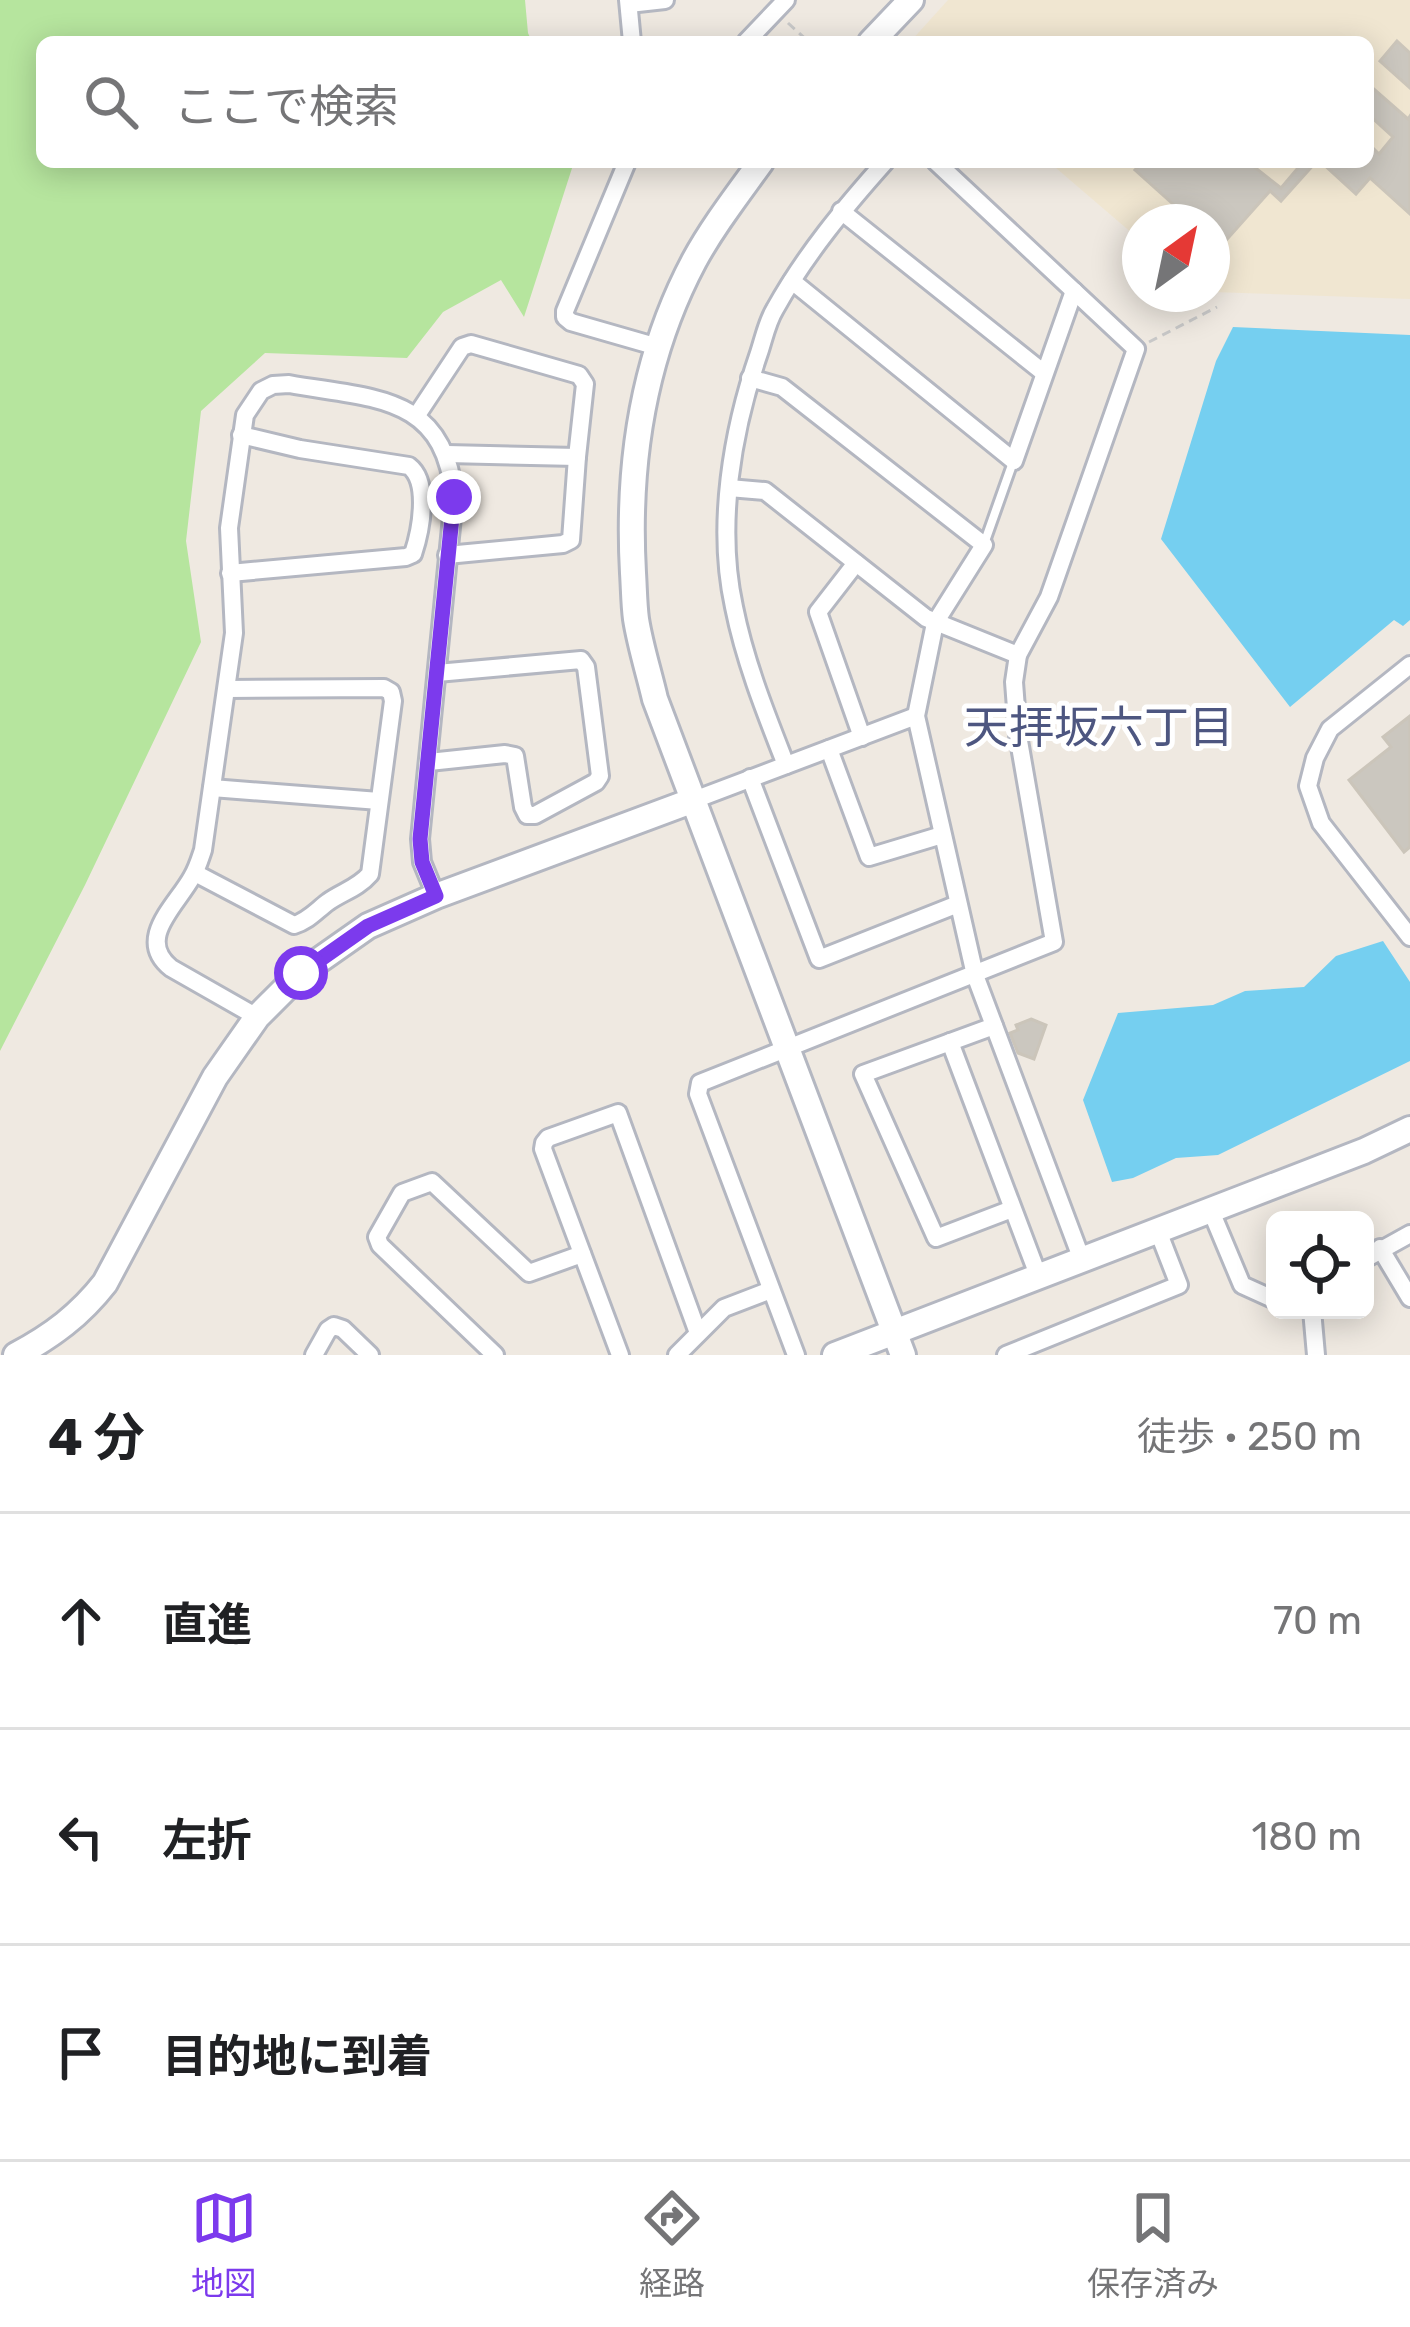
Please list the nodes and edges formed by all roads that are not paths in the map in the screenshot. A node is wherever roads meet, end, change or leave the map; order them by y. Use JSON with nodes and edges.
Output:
{"nodes":[{"id":1,"x":665,"y":0,"type":"edge"},
{"id":2,"x":911,"y":0,"type":"edge"},
{"id":3,"x":629,"y":2,"type":"edge"},
{"id":4,"x":780,"y":6,"type":"edge"},
{"id":5,"x":632,"y":36,"type":"edge"},
{"id":6,"x":752,"y":36,"type":"edge"},
{"id":7,"x":878,"y":36,"type":"edge"},
{"id":8,"x":624,"y":168,"type":"edge"},
{"id":9,"x":757,"y":168,"type":"edge"},
{"id":10,"x":880,"y":168,"type":"edge"},
{"id":11,"x":942,"y":168,"type":"edge"},
{"id":12,"x":841,"y":211,"type":"junction"},
{"id":13,"x":792,"y":281,"type":"junction"},
{"id":14,"x":1074,"y":291,"type":"junction"},
{"id":15,"x":658,"y":347,"type":"junction"},
{"id":16,"x":1044,"y":373,"type":"junction"},
{"id":17,"x":750,"y":378,"type":"junction"},
{"id":18,"x":417,"y":415,"type":"junction"},
{"id":19,"x":242,"y":435,"type":"junction"},
{"id":20,"x":447,"y":454,"type":"junction"},
{"id":21,"x":577,"y":457,"type":"junction"},
{"id":22,"x":1014,"y":461,"type":"junction"},
{"id":23,"x":729,"y":488,"type":"junction"},
{"id":24,"x":984,"y":545,"type":"junction"},
{"id":25,"x":447,"y":555,"type":"junction"},
{"id":26,"x":856,"y":562,"type":"junction"},
{"id":27,"x":230,"y":573,"type":"junction"},
{"id":28,"x":935,"y":623,"type":"junction"},
{"id":29,"x":1018,"y":655,"type":"junction"},
{"id":30,"x":1410,"y":665,"type":"edge"},
{"id":31,"x":437,"y":673,"type":"junction"},
{"id":32,"x":227,"y":689,"type":"junction"},
{"id":33,"x":916,"y":716,"type":"junction"},
{"id":34,"x":862,"y":737,"type":"junction"},
{"id":35,"x":830,"y":749,"type":"junction"},
{"id":36,"x":428,"y":762,"type":"junction"},
{"id":37,"x":786,"y":765,"type":"junction"},
{"id":38,"x":750,"y":778,"type":"junction"},
{"id":39,"x":212,"y":788,"type":"junction"},
{"id":40,"x":694,"y":800,"type":"junction"},
{"id":41,"x":379,"y":801,"type":"junction"},
{"id":42,"x":942,"y":835,"type":"junction"},
{"id":43,"x":195,"y":873,"type":"junction"},
{"id":44,"x":436,"y":896,"type":"junction"},
{"id":45,"x":958,"y":904,"type":"junction"},
{"id":46,"x":1410,"y":937,"type":"edge"},
{"id":47,"x":975,"y":975,"type":"junction"},
{"id":48,"x":257,"y":1018,"type":"junction"},
{"id":49,"x":994,"y":1026,"type":"junction"},
{"id":50,"x":950,"y":1042,"type":"junction"},
{"id":51,"x":787,"y":1047,"type":"junction"},
{"id":52,"x":1410,"y":1129,"type":"edge"},
{"id":53,"x":1012,"y":1209,"type":"junction"},
{"id":54,"x":1211,"y":1211,"type":"junction"},
{"id":55,"x":1159,"y":1231,"type":"junction"},
{"id":56,"x":1410,"y":1234,"type":"edge"},
{"id":57,"x":1374,"y":1253,"type":"edge"},
{"id":58,"x":582,"y":1254,"type":"junction"},
{"id":59,"x":1374,"y":1255,"type":"edge"},
{"id":60,"x":1082,"y":1259,"type":"junction"},
{"id":61,"x":1038,"y":1275,"type":"junction"},
{"id":62,"x":771,"y":1290,"type":"junction"},
{"id":63,"x":1266,"y":1296,"type":"edge"},
{"id":64,"x":1410,"y":1298,"type":"edge"},
{"id":65,"x":1313,"y":1319,"type":"edge"},
{"id":66,"x":893,"y":1330,"type":"junction"},
{"id":67,"x":698,"y":1333,"type":"junction"},
{"id":68,"x":16,"y":1355,"type":"edge"},
{"id":69,"x":314,"y":1355,"type":"edge"},
{"id":70,"x":370,"y":1355,"type":"edge"},
{"id":71,"x":495,"y":1355,"type":"edge"},
{"id":72,"x":620,"y":1355,"type":"edge"},
{"id":73,"x":677,"y":1355,"type":"edge"},
{"id":74,"x":796,"y":1355,"type":"edge"},
{"id":75,"x":835,"y":1355,"type":"edge"},
{"id":76,"x":903,"y":1355,"type":"edge"},
{"id":77,"x":1006,"y":1355,"type":"edge"},
{"id":78,"x":1316,"y":1355,"type":"edge"}],
"edges":[{"from":1,"to":3,"type":"street"},
{"from":2,"to":7,"type":"street"},
{"from":3,"to":5,"type":"street"},
{"from":4,"to":6,"type":"street"},
{"from":8,"to":15,"type":"street"},
{"from":9,"to":15,"type":"street"},
{"from":10,"to":12,"type":"street"},
{"from":11,"to":14,"type":"street"},
{"from":12,"to":13,"type":"street"},
{"from":12,"to":16,"type":"street"},
{"from":13,"to":17,"type":"street"},
{"from":13,"to":22,"type":"street"},
{"from":14,"to":16,"type":"street"},
{"from":14,"to":29,"type":"street"},
{"from":15,"to":40,"type":"street"},
{"from":16,"to":22,"type":"street"},
{"from":17,"to":23,"type":"street"},
{"from":17,"to":24,"type":"street"},
{"from":18,"to":19,"type":"street"},
{"from":18,"to":20,"type":"street"},
{"from":18,"to":21,"type":"street"},
{"from":19,"to":27,"type":"street"},
{"from":19,"to":27,"type":"street"},
{"from":20,"to":21,"type":"street"},
{"from":20,"to":25,"type":"street"},
{"from":21,"to":25,"type":"street"},
{"from":22,"to":24,"type":"lane"},
{"from":23,"to":26,"type":"street"},
{"from":23,"to":37,"type":"street"},
{"from":24,"to":28,"type":"street"},
{"from":25,"to":31,"type":"street"},
{"from":26,"to":28,"type":"street"},
{"from":26,"to":34,"type":"street"},
{"from":27,"to":32,"type":"street"},
{"from":28,"to":29,"type":"street"},
{"from":28,"to":33,"type":"street"},
{"from":29,"to":47,"type":"street"},
{"from":30,"to":46,"type":"street"},
{"from":31,"to":36,"type":"street"},
{"from":31,"to":36,"type":"street"},
{"from":32,"to":39,"type":"street"},
{"from":32,"to":41,"type":"street"},
{"from":33,"to":34,"type":"street"},
{"from":33,"to":42,"type":"street"},
{"from":34,"to":35,"type":"street"},
{"from":35,"to":37,"type":"street"},
{"from":35,"to":42,"type":"street"},
{"from":36,"to":44,"type":"street"},
{"from":37,"to":38,"type":"street"},
{"from":38,"to":40,"type":"street"},
{"from":38,"to":45,"type":"street"},
{"from":39,"to":41,"type":"street"},
{"from":39,"to":43,"type":"street"},
{"from":40,"to":44,"type":"street"},
{"from":40,"to":51,"type":"street"},
{"from":41,"to":43,"type":"street"},
{"from":42,"to":45,"type":"street"},
{"from":43,"to":48,"type":"street"},
{"from":44,"to":48,"type":"street"},
{"from":45,"to":47,"type":"street"},
{"from":47,"to":49,"type":"street"},
{"from":47,"to":51,"type":"street"},
{"from":48,"to":68,"type":"street"},
{"from":49,"to":50,"type":"street"},
{"from":49,"to":60,"type":"street"},
{"from":50,"to":53,"type":"street"},
{"from":50,"to":53,"type":"street"},
{"from":51,"to":62,"type":"street"},
{"from":51,"to":66,"type":"street"},
{"from":52,"to":54,"type":"street"},
{"from":53,"to":61,"type":"street"},
{"from":54,"to":55,"type":"street"},
{"from":54,"to":63,"type":"street"},
{"from":55,"to":60,"type":"street"},
{"from":55,"to":77,"type":"street"},
{"from":56,"to":57,"type":"street"},
{"from":58,"to":67,"type":"street"},
{"from":58,"to":71,"type":"street"},
{"from":58,"to":72,"type":"street"},
{"from":59,"to":64,"type":"street"},
{"from":60,"to":61,"type":"street"},
{"from":61,"to":66,"type":"street"},
{"from":62,"to":67,"type":"street"},
{"from":62,"to":74,"type":"street"},
{"from":65,"to":78,"type":"street"},
{"from":66,"to":75,"type":"street"},
{"from":66,"to":76,"type":"street"},
{"from":67,"to":73,"type":"street"},
{"from":69,"to":70,"type":"street"}]}
